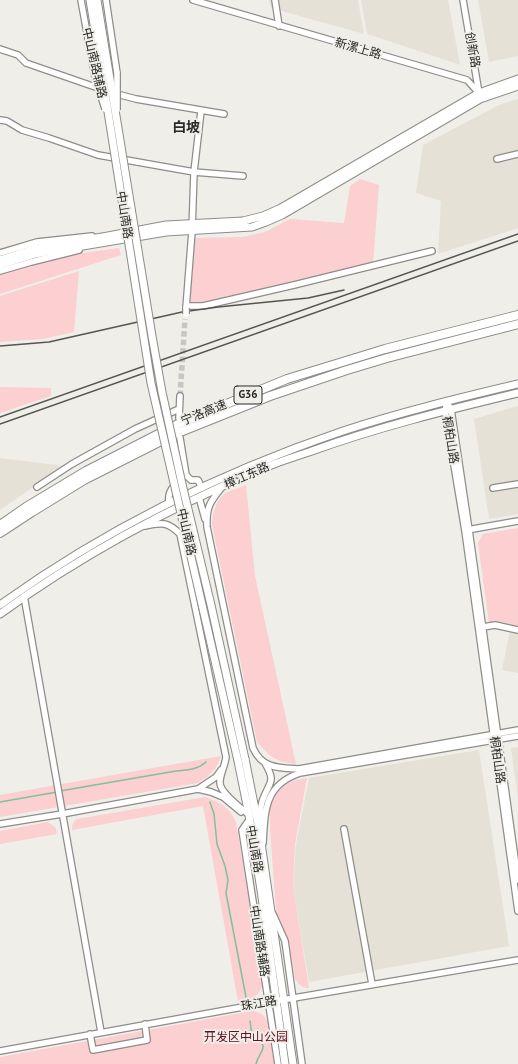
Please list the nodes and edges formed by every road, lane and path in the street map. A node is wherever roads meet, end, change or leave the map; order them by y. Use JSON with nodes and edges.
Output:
{"nodes":[{"id":1,"x":81,"y":0,"type":"edge"},
{"id":2,"x":90,"y":0,"type":"edge"},
{"id":3,"x":97,"y":0,"type":"edge"},
{"id":4,"x":106,"y":0,"type":"edge"},
{"id":5,"x":193,"y":0,"type":"edge"},
{"id":6,"x":275,"y":0,"type":"edge"},
{"id":7,"x":463,"y":0,"type":"edge"},
{"id":8,"x":280,"y":26,"type":"junction"},
{"id":9,"x":0,"y":49,"type":"edge"},
{"id":10,"x":102,"y":74,"type":"junction"},
{"id":11,"x":518,"y":79,"type":"edge"},
{"id":12,"x":518,"y":86,"type":"edge"},
{"id":13,"x":480,"y":96,"type":"junction"},
{"id":14,"x":201,"y":111,"type":"junction"},
{"id":15,"x":224,"y":114,"type":"dead end"},
{"id":16,"x":0,"y":120,"type":"edge"},
{"id":17,"x":114,"y":124,"type":"junction"},
{"id":18,"x":518,"y":154,"type":"edge"},
{"id":19,"x":497,"y":159,"type":"dead end"},
{"id":20,"x":194,"y":172,"type":"junction"},
{"id":21,"x":243,"y":176,"type":"dead end"},
{"id":22,"x":192,"y":227,"type":"junction"},
{"id":23,"x":108,"y":239,"type":"junction"},
{"id":24,"x":432,"y":251,"type":"dead end"},
{"id":25,"x":0,"y":253,"type":"edge"},
{"id":26,"x":0,"y":260,"type":"edge"},
{"id":27,"x":0,"y":265,"type":"edge"},
{"id":28,"x":0,"y":271,"type":"edge"},
{"id":29,"x":518,"y":315,"type":"edge"},
{"id":30,"x":518,"y":324,"type":"edge"},
{"id":31,"x":518,"y":384,"type":"edge"},
{"id":32,"x":518,"y":393,"type":"edge"},
{"id":33,"x":180,"y":396,"type":"tunnel mouth"},
{"id":34,"x":447,"y":401,"type":"junction"},
{"id":35,"x":179,"y":409,"type":"junction"},
{"id":36,"x":448,"y":410,"type":"junction"},
{"id":37,"x":179,"y":418,"type":"dead end"},
{"id":38,"x":180,"y":438,"type":"dead end"},
{"id":39,"x":186,"y":475,"type":"junction"},
{"id":40,"x":518,"y":484,"type":"edge"},
{"id":41,"x":37,"y":487,"type":"dead end"},
{"id":42,"x":222,"y":487,"type":"junction"},
{"id":43,"x":202,"y":488,"type":"junction"},
{"id":44,"x":492,"y":488,"type":"dead end"},
{"id":45,"x":199,"y":497,"type":"junction"},
{"id":46,"x":169,"y":503,"type":"junction"},
{"id":47,"x":518,"y":522,"type":"edge"},
{"id":48,"x":0,"y":525,"type":"edge"},
{"id":49,"x":207,"y":527,"type":"junction"},
{"id":50,"x":137,"y":528,"type":"junction"},
{"id":51,"x":467,"y":530,"type":"junction"},
{"id":52,"x":0,"y":533,"type":"edge"},
{"id":53,"x":24,"y":596,"type":"junction"},
{"id":54,"x":0,"y":605,"type":"edge"},
{"id":55,"x":0,"y":614,"type":"edge"},
{"id":56,"x":483,"y":627,"type":"junction"},
{"id":57,"x":518,"y":630,"type":"edge"},
{"id":58,"x":518,"y":730,"type":"edge"},
{"id":59,"x":518,"y":736,"type":"edge"},
{"id":60,"x":496,"y":737,"type":"junction"},
{"id":61,"x":241,"y":760,"type":"junction"},
{"id":62,"x":265,"y":763,"type":"junction"},
{"id":63,"x":224,"y":766,"type":"junction"},
{"id":64,"x":198,"y":789,"type":"junction"},
{"id":65,"x":62,"y":814,"type":"junction"},
{"id":66,"x":249,"y":818,"type":"junction"},
{"id":67,"x":0,"y":824,"type":"edge"},
{"id":68,"x":258,"y":829,"type":"junction"},
{"id":69,"x":344,"y":829,"type":"dead end"},
{"id":70,"x":262,"y":855,"type":"junction"},
{"id":71,"x":517,"y":867,"type":"edge"},
{"id":72,"x":518,"y":880,"type":"edge"},
{"id":73,"x":264,"y":890,"type":"junction"},
{"id":74,"x":271,"y":910,"type":"junction"},
{"id":75,"x":518,"y":911,"type":"edge"},
{"id":76,"x":518,"y":960,"type":"edge"},
{"id":77,"x":372,"y":984,"type":"junction"},
{"id":78,"x":293,"y":998,"type":"junction"},
{"id":79,"x":284,"y":1000,"type":"junction"},
{"id":80,"x":272,"y":1002,"type":"junction"},
{"id":81,"x":145,"y":1024,"type":"junction"},
{"id":82,"x":101,"y":1032,"type":"junction"},
{"id":83,"x":90,"y":1034,"type":"junction"},
{"id":84,"x":0,"y":1051,"type":"edge"},
{"id":85,"x":278,"y":1064,"type":"edge"},
{"id":86,"x":286,"y":1064,"type":"edge"},
{"id":87,"x":293,"y":1064,"type":"edge"},
{"id":88,"x":302,"y":1064,"type":"edge"}],
"edges":[{"from":1,"to":10,"type":"street","name":"中山南路辅路"},
{"from":2,"to":10,"type":"main road","name":"中山南路"},
{"from":3,"to":10,"type":"main road","name":"中山南路"},
{"from":4,"to":17,"type":"street","name":"中山南路辅路","bridge":true},
{"from":5,"to":8,"type":"street","name":"新漯上路"},
{"from":6,"to":8,"type":"street"},
{"from":7,"to":13,"type":"street","name":"创新路"},
{"from":8,"to":13,"type":"street","name":"新漯上路"},
{"from":9,"to":14,"type":"street"},
{"from":10,"to":17,"type":"main road","name":"中山南路","bridge":true},
{"from":10,"to":17,"type":"street","name":"中山南路辅路","bridge":true},
{"from":11,"to":13,"type":"main road"},
{"from":12,"to":13,"type":"main road"},
{"from":13,"to":22,"type":"main road"},
{"from":14,"to":15,"type":"street"},
{"from":14,"to":20,"type":"street"},
{"from":16,"to":20,"type":"street"},
{"from":17,"to":61,"type":"main road","name":"中山南路","bridge":true},
{"from":18,"to":19,"type":"street"},
{"from":20,"to":21,"type":"street"},
{"from":20,"to":22,"type":"street"},
{"from":22,"to":23,"type":"main road"},
{"from":22,"to":24,"type":"street"},
{"from":23,"to":25,"type":"street"},
{"from":23,"to":26,"type":"main road"},
{"from":23,"to":27,"type":"main road"},
{"from":23,"to":28,"type":"street"},
{"from":29,"to":48,"type":"highway","name":"宁洛高速","number":"G36"},
{"from":30,"to":52,"type":"highway","name":"宁洛高速","number":"G36"},
{"from":31,"to":34,"type":"main road","name":"樟江东路"},
{"from":32,"to":36,"type":"main road","name":"樟江东路"},
{"from":33,"to":35,"type":"street"},
{"from":34,"to":36,"type":"street","name":"桐柏山路"},
{"from":34,"to":43,"type":"main road","name":"樟江东路"},
{"from":35,"to":37,"type":"street"},
{"from":35,"to":41,"type":"street"},
{"from":36,"to":42,"type":"main road","name":"樟江东路"},
{"from":36,"to":51,"type":"street","name":"桐柏山路"},
{"from":38,"to":39,"type":"street"},
{"from":39,"to":43,"type":"street"},
{"from":39,"to":46,"type":"street"},
{"from":40,"to":44,"type":"street"},
{"from":42,"to":45,"type":"main road","name":"樟江东路"},
{"from":42,"to":49,"type":"street"},
{"from":43,"to":46,"type":"main road","name":"樟江东路"},
{"from":45,"to":49,"type":"street"},
{"from":45,"to":50,"type":"main road","name":"樟江东路"},
{"from":46,"to":54,"type":"main road","name":"樟江东路"},
{"from":47,"to":51,"type":"street"},
{"from":49,"to":62,"type":"street"},
{"from":50,"to":53,"type":"main road","name":"樟江东路"},
{"from":50,"to":63,"type":"street"},
{"from":51,"to":56,"type":"street","name":"桐柏山路"},
{"from":51,"to":60,"type":"street","name":"桐柏山路"},
{"from":53,"to":55,"type":"main road","name":"樟江东路"},
{"from":53,"to":65,"type":"street"},
{"from":56,"to":57,"type":"street"},
{"from":56,"to":60,"type":"street","name":"桐柏山路"},
{"from":58,"to":60,"type":"street"},
{"from":59,"to":60,"type":"street"},
{"from":60,"to":62,"type":"street"},
{"from":60,"to":70,"type":"street"},
{"from":60,"to":71,"type":"street","name":"桐柏山路"},
{"from":60,"to":75,"type":"street","name":"桐柏山路"},
{"from":61,"to":66,"type":"main road","name":"中山南路"},
{"from":61,"to":68,"type":"main road","name":"中山南路"},
{"from":62,"to":68,"type":"street"},
{"from":63,"to":64,"type":"street"},
{"from":63,"to":66,"type":"street"},
{"from":64,"to":65,"type":"street"},
{"from":64,"to":66,"type":"street"},
{"from":65,"to":67,"type":"street"},
{"from":65,"to":82,"type":"street"},
{"from":66,"to":73,"type":"main road","name":"中山南路"},
{"from":66,"to":80,"type":"street","name":"中山南路辅路"},
{"from":68,"to":70,"type":"main road","name":"中山南路"},
{"from":69,"to":77,"type":"street"},
{"from":70,"to":73,"type":"main road","name":"中山南路"},
{"from":71,"to":72,"type":"street","name":"桐柏山路"},
{"from":73,"to":74,"type":"main road","name":"中山南路"},
{"from":73,"to":80,"type":"main road","name":"中山南路"},
{"from":74,"to":78,"type":"street","name":"中山南路辅路"},
{"from":74,"to":79,"type":"main road","name":"中山南路"},
{"from":76,"to":77,"type":"street","name":"珠江路"},
{"from":77,"to":78,"type":"street","name":"珠江路"},
{"from":78,"to":79,"type":"street","name":"珠江路"},
{"from":78,"to":88,"type":"street","name":"中山南路辅路"},
{"from":79,"to":80,"type":"street","name":"珠江路"},
{"from":79,"to":87,"type":"main road","name":"中山南路"},
{"from":80,"to":81,"type":"street","name":"珠江路"},
{"from":80,"to":85,"type":"street","name":"中山南路辅路"},
{"from":80,"to":86,"type":"main road","name":"中山南路"},
{"from":81,"to":82,"type":"street","name":"珠江路"},
{"from":81,"to":83,"type":"street"},
{"from":82,"to":83,"type":"street","name":"珠江路"},
{"from":83,"to":84,"type":"street","name":"珠江路"}]}
